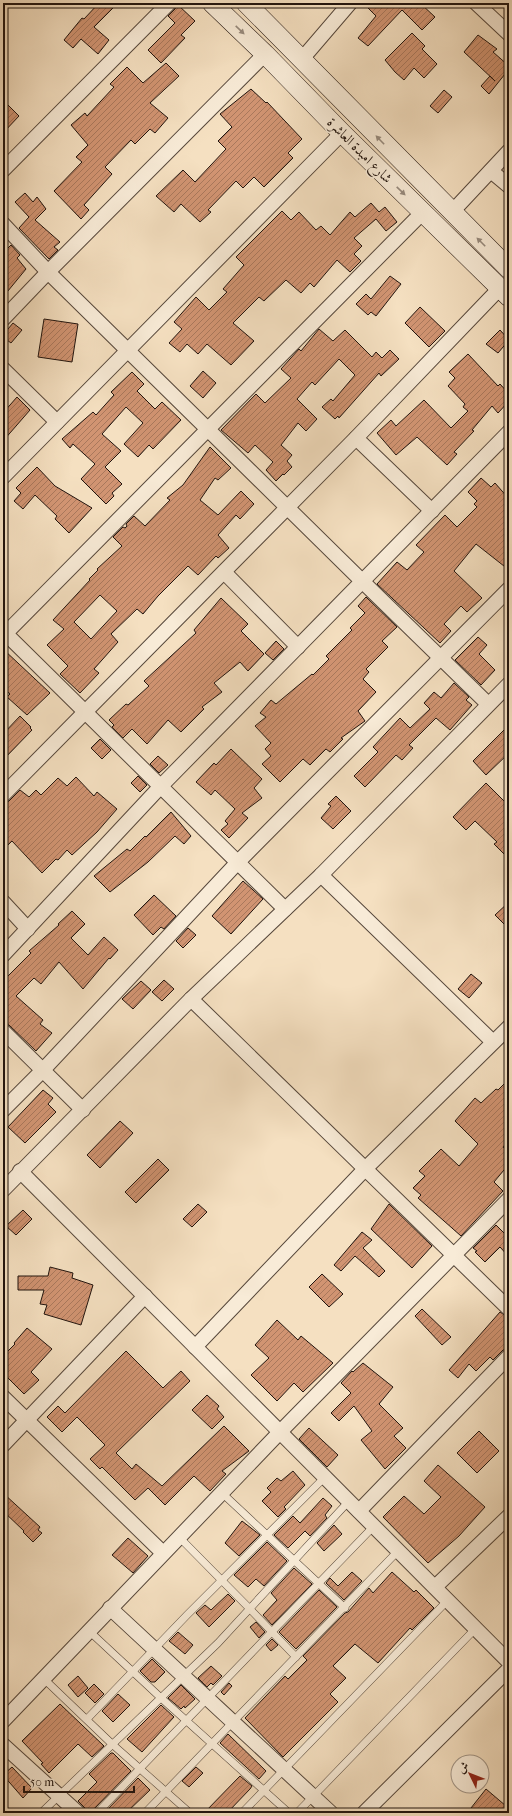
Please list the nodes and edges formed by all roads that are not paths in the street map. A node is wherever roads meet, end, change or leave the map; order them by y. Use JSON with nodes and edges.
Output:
{"nodes":[{"id":1,"x":169,"y":3,"type":"edge"},
{"id":2,"x":212,"y":3,"type":"edge"},
{"id":3,"x":246,"y":3,"type":"edge"},
{"id":4,"x":350,"y":3,"type":"edge"},
{"id":5,"x":484,"y":6,"type":"edge"},
{"id":6,"x":509,"y":34,"type":"edge"},
{"id":7,"x":265,"y":54,"type":"junction"},
{"id":8,"x":302,"y":59,"type":"junction"},
{"id":9,"x":342,"y":133,"type":"junction"},
{"id":10,"x":509,"y":151,"type":"edge"},
{"id":11,"x":3,"y":170,"type":"edge"},
{"id":12,"x":491,"y":171,"type":"junction"},
{"id":13,"x":509,"y":186,"type":"edge"},
{"id":14,"x":422,"y":212,"type":"junction"},
{"id":15,"x":452,"y":212,"type":"junction"},
{"id":16,"x":3,"y":224,"type":"edge"},
{"id":17,"x":509,"y":269,"type":"edge"},
{"id":18,"x":48,"y":272,"type":"junction"},
{"id":19,"x":505,"y":293,"type":"edge"},
{"id":20,"x":3,"y":319,"type":"edge"},
{"id":21,"x":128,"y":350,"type":"junction"},
{"id":22,"x":3,"y":369,"type":"edge"},
{"id":23,"x":57,"y":422,"type":"junction"},
{"id":24,"x":207,"y":428,"type":"junction"},
{"id":25,"x":509,"y":432,"type":"edge"},
{"id":26,"x":356,"y":438,"type":"junction"},
{"id":27,"x":3,"y":477,"type":"edge"},
{"id":28,"x":288,"y":507,"type":"junction"},
{"id":29,"x":432,"y":511,"type":"junction"},
{"id":30,"x":224,"y":572,"type":"junction"},
{"id":31,"x":363,"y":582,"type":"junction"},
{"id":32,"x":509,"y":589,"type":"edge"},
{"id":33,"x":4,"y":633,"type":"edge"},
{"id":34,"x":298,"y":646,"type":"junction"},
{"id":35,"x":441,"y":658,"type":"junction"},
{"id":36,"x":509,"y":684,"type":"edge"},
{"id":37,"x":488,"y":704,"type":"junction"},
{"id":38,"x":85,"y":712,"type":"junction"},
{"id":39,"x":161,"y":786,"type":"junction"},
{"id":40,"x":3,"y":794,"type":"edge"},
{"id":41,"x":237,"y":863,"type":"junction"},
{"id":42,"x":321,"y":875,"type":"junction"},
{"id":43,"x":3,"y":902,"type":"edge"},
{"id":44,"x":285,"y":909,"type":"junction"},
{"id":45,"x":28,"y":929,"type":"junction"},
{"id":46,"x":3,"y":955,"type":"edge"},
{"id":47,"x":191,"y":999,"type":"junction"},
{"id":48,"x":509,"y":1026,"type":"edge"},
{"id":49,"x":3,"y":1031,"type":"edge"},
{"id":50,"x":493,"y":1042,"type":"junction"},
{"id":51,"x":43,"y":1070,"type":"junction"},
{"id":52,"x":3,"y":1110,"type":"edge"},
{"id":53,"x":83,"y":1110,"type":"junction"},
{"id":54,"x":365,"y":1169,"type":"junction"},
{"id":55,"x":20,"y":1172,"type":"junction"},
{"id":56,"x":3,"y":1190,"type":"edge"},
{"id":57,"x":509,"y":1199,"type":"edge"},
{"id":58,"x":453,"y":1255,"type":"junction"},
{"id":59,"x":145,"y":1296,"type":"junction"},
{"id":60,"x":509,"y":1310,"type":"edge"},
{"id":61,"x":195,"y":1347,"type":"junction"},
{"id":62,"x":509,"y":1356,"type":"edge"},
{"id":63,"x":3,"y":1397,"type":"edge"},
{"id":64,"x":27,"y":1420,"type":"junction"},
{"id":65,"x":280,"y":1432,"type":"junction"},
{"id":66,"x":3,"y":1445,"type":"edge"},
{"id":67,"x":325,"y":1477,"type":"junction"},
{"id":68,"x":222,"y":1493,"type":"junction"},
{"id":69,"x":349,"y":1501,"type":"junction"},
{"id":70,"x":359,"y":1511,"type":"junction"},
{"id":71,"x":509,"y":1516,"type":"edge"},
{"id":72,"x":374,"y":1526,"type":"junction"},
{"id":73,"x":266,"y":1535,"type":"junction"},
{"id":74,"x":179,"y":1537,"type":"junction"},
{"id":75,"x":398,"y":1551,"type":"junction"},
{"id":76,"x":163,"y":1553,"type":"junction"},
{"id":77,"x":294,"y":1560,"type":"junction"},
{"id":78,"x":222,"y":1581,"type":"junction"},
{"id":79,"x":319,"y":1584,"type":"junction"},
{"id":80,"x":435,"y":1587,"type":"junction"},
{"id":81,"x":448,"y":1600,"type":"junction"},
{"id":82,"x":110,"y":1608,"type":"junction"},
{"id":83,"x":249,"y":1608,"type":"junction"},
{"id":84,"x":345,"y":1608,"type":"junction"},
{"id":85,"x":476,"y":1628,"type":"junction"},
{"id":86,"x":88,"y":1630,"type":"junction"},
{"id":87,"x":272,"y":1632,"type":"junction"},
{"id":88,"x":154,"y":1649,"type":"junction"},
{"id":89,"x":296,"y":1657,"type":"junction"},
{"id":90,"x":509,"y":1662,"type":"edge"},
{"id":91,"x":509,"y":1669,"type":"edge"},
{"id":92,"x":133,"y":1672,"type":"junction"},
{"id":93,"x":184,"y":1677,"type":"junction"},
{"id":94,"x":43,"y":1678,"type":"junction"},
{"id":95,"x":160,"y":1697,"type":"junction"},
{"id":96,"x":207,"y":1699,"type":"junction"},
{"id":97,"x":87,"y":1719,"type":"junction"},
{"id":98,"x":3,"y":1721,"type":"edge"},
{"id":99,"x":187,"y":1721,"type":"junction"},
{"id":100,"x":233,"y":1722,"type":"junction"},
{"id":101,"x":112,"y":1744,"type":"junction"},
{"id":102,"x":212,"y":1744,"type":"junction"},
{"id":103,"x":3,"y":1745,"type":"edge"},
{"id":104,"x":141,"y":1769,"type":"junction"},
{"id":105,"x":284,"y":1770,"type":"junction"},
{"id":106,"x":165,"y":1791,"type":"junction"},
{"id":107,"x":264,"y":1791,"type":"junction"},
{"id":108,"x":58,"y":1795,"type":"junction"},
{"id":109,"x":313,"y":1797,"type":"junction"},
{"id":110,"x":41,"y":1813,"type":"edge"},
{"id":111,"x":78,"y":1813,"type":"edge"},
{"id":112,"x":97,"y":1813,"type":"edge"},
{"id":113,"x":145,"y":1813,"type":"edge"},
{"id":114,"x":190,"y":1813,"type":"edge"},
{"id":115,"x":242,"y":1813,"type":"edge"},
{"id":116,"x":289,"y":1813,"type":"edge"},
{"id":117,"x":297,"y":1813,"type":"edge"},
{"id":118,"x":331,"y":1813,"type":"edge"},
{"id":119,"x":364,"y":1813,"type":"edge"}],
"edges":[{"from":1,"to":11,"type":"street"},
{"from":2,"to":7,"type":"main road","name":"شارع امبدة العاشرة","one_way":true},
{"from":3,"to":8,"type":"main road","name":"شارع امبدة العاشرة"},
{"from":4,"to":8,"type":"street"},
{"from":5,"to":6,"type":"street"},
{"from":7,"to":9,"type":"main road","name":"شارع امبدة العاشرة"},
{"from":7,"to":18,"type":"street"},
{"from":15,"to":8,"type":"main road","name":"شارع امبدة العاشرة","one_way":true},
{"from":9,"to":14,"type":"main road","name":"شارع امبدة العاشرة","one_way":true},
{"from":9,"to":21,"type":"street"},
{"from":10,"to":12,"type":"street"},
{"from":12,"to":13,"type":"street"},
{"from":12,"to":15,"type":"street"},
{"from":14,"to":19,"type":"main road","name":"شارع امبدة العاشرة"},
{"from":14,"to":24,"type":"street"},
{"from":17,"to":15,"type":"main road","name":"شارع امبدة العاشرة","one_way":true},
{"from":16,"to":18,"type":"street"},
{"from":18,"to":20,"type":"street"},
{"from":18,"to":21,"type":"street"},
{"from":19,"to":26,"type":"street"},
{"from":21,"to":23,"type":"street"},
{"from":21,"to":24,"type":"street"},
{"from":22,"to":23,"type":"street"},
{"from":23,"to":27,"type":"street"},
{"from":24,"to":28,"type":"street"},
{"from":24,"to":33,"type":"street"},
{"from":25,"to":29,"type":"street"},
{"from":26,"to":28,"type":"street"},
{"from":26,"to":29,"type":"street"},
{"from":28,"to":30,"type":"street"},
{"from":28,"to":31,"type":"street"},
{"from":29,"to":31,"type":"street"},
{"from":30,"to":34,"type":"street"},
{"from":30,"to":38,"type":"street"},
{"from":31,"to":34,"type":"street"},
{"from":31,"to":35,"type":"street"},
{"from":32,"to":35,"type":"street"},
{"from":33,"to":38,"type":"street"},
{"from":34,"to":39,"type":"street"},
{"from":35,"to":37,"type":"street"},
{"from":35,"to":41,"type":"street"},
{"from":36,"to":37,"type":"street"},
{"from":37,"to":42,"type":"street"},
{"from":38,"to":39,"type":"street"},
{"from":38,"to":40,"type":"street"},
{"from":39,"to":41,"type":"street"},
{"from":39,"to":45,"type":"street"},
{"from":41,"to":44,"type":"street"},
{"from":41,"to":51,"type":"street"},
{"from":42,"to":44,"type":"street"},
{"from":42,"to":50,"type":"street"},
{"from":43,"to":45,"type":"street"},
{"from":44,"to":47,"type":"street"},
{"from":45,"to":46,"type":"street"},
{"from":47,"to":53,"type":"street"},
{"from":47,"to":54,"type":"street"},
{"from":48,"to":50,"type":"street"},
{"from":49,"to":51,"type":"street"},
{"from":50,"to":54,"type":"street"},
{"from":51,"to":52,"type":"street"},
{"from":51,"to":53,"type":"street"},
{"from":53,"to":55,"type":"street"},
{"from":54,"to":58,"type":"street"},
{"from":54,"to":61,"type":"street"},
{"from":55,"to":56,"type":"street"},
{"from":55,"to":59,"type":"street"},
{"from":57,"to":58,"type":"street"},
{"from":58,"to":60,"type":"street"},
{"from":58,"to":65,"type":"street"},
{"from":59,"to":61,"type":"street"},
{"from":59,"to":64,"type":"street"},
{"from":61,"to":65,"type":"street"},
{"from":62,"to":70,"type":"street"},
{"from":63,"to":64,"type":"street"},
{"from":64,"to":66,"type":"street"},
{"from":64,"to":76,"type":"street"},
{"from":65,"to":67,"type":"street"},
{"from":65,"to":68,"type":"street"},
{"from":67,"to":69,"type":"street"},
{"from":67,"to":73,"type":"lane"},
{"from":68,"to":73,"type":"lane"},
{"from":68,"to":74,"type":"street"},
{"from":69,"to":70,"type":"street"},
{"from":69,"to":77,"type":"lane"},
{"from":70,"to":72,"type":"street"},
{"from":71,"to":80,"type":"street"},
{"from":72,"to":75,"type":"street"},
{"from":72,"to":79,"type":"lane"},
{"from":73,"to":77,"type":"lane"},
{"from":73,"to":78,"type":"lane"},
{"from":74,"to":76,"type":"street"},
{"from":74,"to":78,"type":"lane"},
{"from":75,"to":80,"type":"street"},
{"from":75,"to":84,"type":"lane"},
{"from":76,"to":82,"type":"street"},
{"from":77,"to":79,"type":"lane"},
{"from":77,"to":83,"type":"lane"},
{"from":78,"to":83,"type":"lane"},
{"from":78,"to":88,"type":"lane"},
{"from":79,"to":84,"type":"lane"},
{"from":79,"to":87,"type":"lane"},
{"from":80,"to":81,"type":"street"},
{"from":81,"to":85,"type":"street"},
{"from":81,"to":105,"type":"lane"},
{"from":82,"to":86,"type":"street"},
{"from":82,"to":88,"type":"street"},
{"from":83,"to":87,"type":"lane"},
{"from":83,"to":93,"type":"lane"},
{"from":84,"to":89,"type":"lane"},
{"from":85,"to":90,"type":"street"},
{"from":85,"to":109,"type":"lane"},
{"from":86,"to":92,"type":"lane"},
{"from":86,"to":94,"type":"street"},
{"from":87,"to":89,"type":"lane"},
{"from":87,"to":96,"type":"lane"},
{"from":88,"to":92,"type":"lane"},
{"from":88,"to":93,"type":"street"},
{"from":89,"to":100,"type":"lane"},
{"from":91,"to":119,"type":"street"},
{"from":92,"to":95,"type":"lane"},
{"from":92,"to":97,"type":"lane"},
{"from":93,"to":95,"type":"lane"},
{"from":93,"to":96,"type":"street"},
{"from":94,"to":97,"type":"lane"},
{"from":94,"to":98,"type":"street"},
{"from":95,"to":99,"type":"lane"},
{"from":95,"to":101,"type":"lane"},
{"from":96,"to":99,"type":"lane"},
{"from":96,"to":100,"type":"street"},
{"from":97,"to":101,"type":"lane"},
{"from":99,"to":102,"type":"lane"},
{"from":99,"to":104,"type":"lane"},
{"from":100,"to":102,"type":"lane"},
{"from":100,"to":105,"type":"street"},
{"from":101,"to":104,"type":"lane"},
{"from":101,"to":108,"type":"lane"},
{"from":102,"to":106,"type":"lane"},
{"from":102,"to":107,"type":"lane"},
{"from":103,"to":108,"type":"street"},
{"from":104,"to":106,"type":"lane"},
{"from":104,"to":112,"type":"lane"},
{"from":105,"to":107,"type":"lane"},
{"from":105,"to":109,"type":"street"},
{"from":106,"to":113,"type":"lane"},
{"from":106,"to":114,"type":"lane"},
{"from":107,"to":115,"type":"lane"},
{"from":107,"to":116,"type":"lane"},
{"from":108,"to":110,"type":"lane"},
{"from":108,"to":111,"type":"street"},
{"from":109,"to":117,"type":"lane"},
{"from":109,"to":118,"type":"street"}]}
